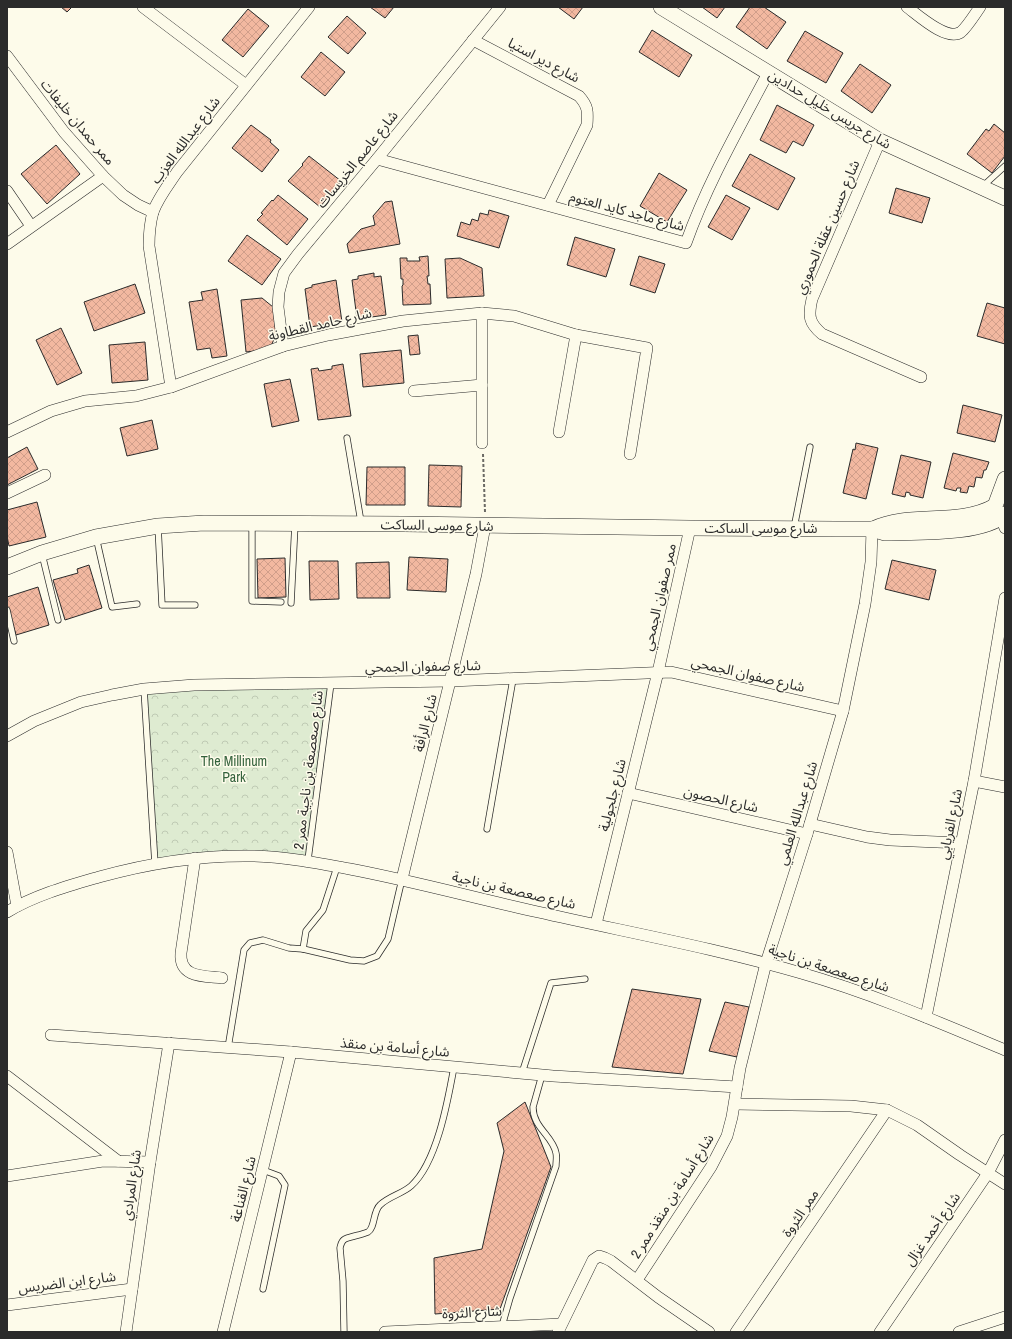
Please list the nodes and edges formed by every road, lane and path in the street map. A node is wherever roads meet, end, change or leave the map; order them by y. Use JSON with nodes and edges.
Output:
{"nodes":[{"id":1,"x":143,"y":7,"type":"edge"},
{"id":2,"x":309,"y":7,"type":"edge"},
{"id":3,"x":500,"y":7,"type":"edge"},
{"id":4,"x":662,"y":7,"type":"edge"},
{"id":5,"x":907,"y":7,"type":"edge"},
{"id":6,"x":980,"y":7,"type":"edge"},
{"id":7,"x":473,"y":40,"type":"junction"},
{"id":8,"x":7,"y":56,"type":"edge"},
{"id":9,"x":768,"y":73,"type":"junction"},
{"id":10,"x":246,"y":85,"type":"junction"},
{"id":11,"x":880,"y":141,"type":"junction"},
{"id":12,"x":377,"y":159,"type":"junction"},
{"id":13,"x":1005,"y":166,"type":"edge"},
{"id":14,"x":103,"y":176,"type":"junction"},
{"id":15,"x":981,"y":188,"type":"junction"},
{"id":16,"x":7,"y":191,"type":"edge"},
{"id":17,"x":1005,"y":198,"type":"edge"},
{"id":18,"x":548,"y":205,"type":"junction"},
{"id":19,"x":153,"y":212,"type":"junction"},
{"id":20,"x":31,"y":226,"type":"junction"},
{"id":21,"x":7,"y":244,"type":"edge"},
{"id":22,"x":482,"y":312,"type":"junction"},
{"id":23,"x":576,"y":335,"type":"junction"},
{"id":24,"x":283,"y":346,"type":"junction"},
{"id":25,"x":921,"y":377,"type":"dead end"},
{"id":26,"x":482,"y":385,"type":"junction"},
{"id":27,"x":171,"y":387,"type":"junction"},
{"id":28,"x":414,"y":391,"type":"dead end"},
{"id":29,"x":7,"y":432,"type":"edge"},
{"id":30,"x":559,"y":432,"type":"dead end"},
{"id":31,"x":347,"y":438,"type":"dead end"},
{"id":32,"x":482,"y":443,"type":"joint"},
{"id":33,"x":810,"y":446,"type":"dead end"},
{"id":34,"x":630,"y":454,"type":"dead end"},
{"id":35,"x":45,"y":475,"type":"dead end"},
{"id":36,"x":1005,"y":479,"type":"edge"},
{"id":37,"x":7,"y":493,"type":"edge"},
{"id":38,"x":1001,"y":516,"type":"edge"},
{"id":39,"x":252,"y":523,"type":"junction"},
{"id":40,"x":295,"y":524,"type":"junction"},
{"id":41,"x":361,"y":524,"type":"junction"},
{"id":42,"x":158,"y":526,"type":"junction"},
{"id":43,"x":485,"y":526,"type":"junction"},
{"id":44,"x":690,"y":528,"type":"junction"},
{"id":45,"x":794,"y":529,"type":"junction"},
{"id":46,"x":872,"y":529,"type":"junction"},
{"id":47,"x":96,"y":537,"type":"junction"},
{"id":48,"x":42,"y":553,"type":"junction"},
{"id":49,"x":7,"y":567,"type":"edge"},
{"id":50,"x":1005,"y":598,"type":"edge"},
{"id":51,"x":281,"y":602,"type":"dead end"},
{"id":52,"x":137,"y":604,"type":"dead end"},
{"id":53,"x":291,"y":604,"type":"dead end"},
{"id":54,"x":195,"y":605,"type":"dead end"},
{"id":55,"x":7,"y":610,"type":"edge"},
{"id":56,"x":58,"y":620,"type":"dead end"},
{"id":57,"x":1002,"y":637,"type":"edge"},
{"id":58,"x":14,"y":642,"type":"dead end"},
{"id":59,"x":658,"y":672,"type":"junction"},
{"id":60,"x":514,"y":678,"type":"junction"},
{"id":61,"x":451,"y":681,"type":"junction"},
{"id":62,"x":331,"y":682,"type":"junction"},
{"id":63,"x":144,"y":689,"type":"junction"},
{"id":64,"x":843,"y":710,"type":"junction"},
{"id":65,"x":7,"y":736,"type":"edge"},
{"id":66,"x":974,"y":781,"type":"junction"},
{"id":67,"x":1005,"y":787,"type":"edge"},
{"id":68,"x":628,"y":793,"type":"junction"},
{"id":69,"x":487,"y":829,"type":"dead end"},
{"id":70,"x":808,"y":829,"type":"junction"},
{"id":71,"x":961,"y":843,"type":"junction"},
{"id":72,"x":7,"y":852,"type":"edge"},
{"id":73,"x":195,"y":858,"type":"junction"},
{"id":74,"x":308,"y":860,"type":"junction"},
{"id":75,"x":155,"y":864,"type":"junction"},
{"id":76,"x":337,"y":867,"type":"junction"},
{"id":77,"x":402,"y":879,"type":"junction"},
{"id":78,"x":17,"y":906,"type":"junction"},
{"id":79,"x":7,"y":912,"type":"edge"},
{"id":80,"x":596,"y":924,"type":"junction"},
{"id":81,"x":302,"y":949,"type":"junction"},
{"id":82,"x":766,"y":963,"type":"junction"},
{"id":83,"x":222,"y":978,"type":"dead end"},
{"id":84,"x":584,"y":979,"type":"dead end"},
{"id":85,"x":926,"y":1017,"type":"junction"},
{"id":86,"x":51,"y":1034,"type":"dead end"},
{"id":87,"x":169,"y":1043,"type":"junction"},
{"id":88,"x":228,"y":1048,"type":"junction"},
{"id":89,"x":1005,"y":1050,"type":"edge"},
{"id":90,"x":291,"y":1052,"type":"junction"},
{"id":91,"x":454,"y":1067,"type":"junction"},
{"id":92,"x":522,"y":1073,"type":"junction"},
{"id":93,"x":542,"y":1075,"type":"junction"},
{"id":94,"x":7,"y":1076,"type":"edge"},
{"id":95,"x":736,"y":1086,"type":"junction"},
{"id":96,"x":735,"y":1104,"type":"junction"},
{"id":97,"x":887,"y":1110,"type":"junction"},
{"id":98,"x":1005,"y":1140,"type":"edge"},
{"id":99,"x":118,"y":1161,"type":"junction"},
{"id":100,"x":150,"y":1162,"type":"junction"},
{"id":101,"x":263,"y":1170,"type":"junction"},
{"id":102,"x":988,"y":1173,"type":"junction"},
{"id":103,"x":7,"y":1176,"type":"edge"},
{"id":104,"x":1005,"y":1184,"type":"edge"},
{"id":105,"x":636,"y":1280,"type":"junction"},
{"id":106,"x":132,"y":1289,"type":"junction"},
{"id":107,"x":263,"y":1289,"type":"dead end"},
{"id":108,"x":7,"y":1305,"type":"edge"},
{"id":109,"x":1005,"y":1317,"type":"edge"},
{"id":110,"x":502,"y":1326,"type":"junction"},
{"id":111,"x":560,"y":1328,"type":"edge"},
{"id":112,"x":126,"y":1332,"type":"edge"},
{"id":113,"x":223,"y":1332,"type":"edge"},
{"id":114,"x":344,"y":1332,"type":"edge"},
{"id":115,"x":385,"y":1332,"type":"edge"},
{"id":116,"x":709,"y":1332,"type":"edge"},
{"id":117,"x":736,"y":1332,"type":"edge"},
{"id":118,"x":880,"y":1332,"type":"edge"},
{"id":119,"x":959,"y":1332,"type":"edge"}],
"edges":[{"from":1,"to":10,"type":"street"},
{"from":2,"to":10,"type":"street","name":"شارع عبدالله العزب"},
{"from":3,"to":7,"type":"street","name":"شارع عاصم الخريسات"},
{"from":4,"to":9,"type":"street","name":"شارع جريس خليل حدادين"},
{"from":5,"to":6,"type":"street"},
{"from":7,"to":12,"type":"street","name":"شارع عاصم الخريسات"},
{"from":7,"to":18,"type":"street","name":"شارع دير استيا"},
{"from":8,"to":14,"type":"street","name":"ممر حمدان خليفات"},
{"from":9,"to":11,"type":"street","name":"شارع جريس خليل حدادين"},
{"from":9,"to":18,"type":"street","name":"شارع ماجد كايد العتوم"},
{"from":10,"to":19,"type":"street","name":"شارع عبدالله العزب"},
{"from":11,"to":15,"type":"street","name":"شارع جريس خليل حدادين"},
{"from":11,"to":25,"type":"street","name":"شارع حسين عقلة الحموري"},
{"from":12,"to":18,"type":"street","name":"شارع ماجد كايد العتوم"},
{"from":12,"to":24,"type":"street","name":"شارع عاصم الخريسات"},
{"from":13,"to":15,"type":"lane"},
{"from":14,"to":19,"type":"street","name":"ممر حمدان خليفات"},
{"from":14,"to":20,"type":"street"},
{"from":15,"to":17,"type":"street","name":"شارع جريس خليل حدادين"},
{"from":16,"to":20,"type":"street"},
{"from":19,"to":27,"type":"street","name":"شارع عبدالله العزب"},
{"from":20,"to":21,"type":"street"},
{"from":22,"to":23,"type":"street","name":"شارع حامد القطاونة"},
{"from":22,"to":24,"type":"street","name":"شارع حامد القطاونة"},
{"from":22,"to":26,"type":"street"},
{"from":23,"to":30,"type":"street"},
{"from":23,"to":34,"type":"street","name":"شارع حامد القطاونة"},
{"from":24,"to":27,"type":"street","name":"شارع حامد القطاونة"},
{"from":26,"to":28,"type":"street"},
{"from":26,"to":32,"type":"street"},
{"from":27,"to":29,"type":"street","name":"شارع حامد القطاونة"},
{"from":31,"to":41,"type":"lane"},
{"from":32,"to":43,"type":"path"},
{"from":33,"to":45,"type":"lane"},
{"from":35,"to":37,"type":"street"},
{"from":36,"to":38,"type":"street","name":"شارع موسى الساكت"},
{"from":38,"to":46,"type":"street","name":"شارع موسى الساكت"},
{"from":39,"to":40,"type":"street","name":"شارع موسى الساكت"},
{"from":39,"to":42,"type":"street","name":"شارع موسى الساكت"},
{"from":39,"to":51,"type":"lane"},
{"from":40,"to":41,"type":"street","name":"شارع موسى الساكت"},
{"from":40,"to":53,"type":"lane"},
{"from":41,"to":43,"type":"street","name":"شارع موسى الساكت"},
{"from":42,"to":47,"type":"street","name":"شارع موسى الساكت"},
{"from":42,"to":54,"type":"lane"},
{"from":43,"to":44,"type":"street","name":"شارع موسى الساكت"},
{"from":43,"to":61,"type":"street","name":"شارع الرأفة"},
{"from":44,"to":45,"type":"street","name":"شارع موسى الساكت"},
{"from":44,"to":59,"type":"street","name":"ممر صفوان الجمحي"},
{"from":45,"to":46,"type":"street","name":"شارع موسى الساكت"},
{"from":46,"to":64,"type":"street","name":"شارع عبدالله العلمي"},
{"from":47,"to":48,"type":"street","name":"شارع موسى الساكت"},
{"from":47,"to":52,"type":"lane"},
{"from":48,"to":49,"type":"street","name":"شارع موسى الساكت"},
{"from":48,"to":56,"type":"lane"},
{"from":50,"to":57,"type":"street","name":"شارع الفريابي"},
{"from":55,"to":58,"type":"lane"},
{"from":57,"to":66,"type":"street","name":"شارع الفريابي"},
{"from":59,"to":60,"type":"street","name":"شارع صفوان الجمحي"},
{"from":59,"to":64,"type":"street","name":"شارع صفوان الجمحي"},
{"from":59,"to":68,"type":"street","name":"شارع جلجولية"},
{"from":60,"to":61,"type":"street","name":"شارع صفوان الجمحي"},
{"from":60,"to":69,"type":"lane"},
{"from":61,"to":62,"type":"street","name":"شارع صفوان الجمحي"},
{"from":61,"to":77,"type":"street","name":"شارع الرأفة"},
{"from":62,"to":63,"type":"street","name":"شارع صفوان الجمحي"},
{"from":62,"to":74,"type":"lane","name":"شارع صعصعة بن ناجية ممر 2"},
{"from":63,"to":65,"type":"street","name":"شارع صفوان الجمحي"},
{"from":63,"to":75,"type":"lane"},
{"from":64,"to":70,"type":"street","name":"شارع عبدالله العلمي"},
{"from":66,"to":67,"type":"street"},
{"from":66,"to":71,"type":"street","name":"شارع الفريابي"},
{"from":68,"to":70,"type":"street","name":"شارع الحصون"},
{"from":68,"to":80,"type":"street","name":"شارع جلجولية"},
{"from":70,"to":71,"type":"street","name":"شارع الحصون"},
{"from":70,"to":82,"type":"street","name":"شارع عبدالله العلمي"},
{"from":71,"to":85,"type":"street","name":"شارع الفريابي"},
{"from":72,"to":78,"type":"street"},
{"from":73,"to":74,"type":"street","name":"شارع صعصعة بن ناجية"},
{"from":73,"to":75,"type":"street","name":"شارع صعصعة بن ناجية"},
{"from":73,"to":83,"type":"street"},
{"from":74,"to":76,"type":"street","name":"شارع صعصعة بن ناجية"},
{"from":75,"to":78,"type":"street","name":"شارع صعصعة بن ناجية"},
{"from":76,"to":77,"type":"street","name":"شارع صعصعة بن ناجية"},
{"from":76,"to":81,"type":"lane"},
{"from":77,"to":80,"type":"street","name":"شارع صعصعة بن ناجية"},
{"from":77,"to":81,"type":"lane"},
{"from":78,"to":79,"type":"street","name":"شارع صعصعة بن ناجية"},
{"from":80,"to":82,"type":"street","name":"شارع صعصعة بن ناجية"},
{"from":81,"to":88,"type":"lane"},
{"from":82,"to":85,"type":"street","name":"شارع صعصعة بن ناجية"},
{"from":82,"to":95,"type":"street","name":"شارع عبدالله العلمي"},
{"from":84,"to":92,"type":"lane"},
{"from":85,"to":89,"type":"street","name":"شارع صعصعة بن ناجية"},
{"from":86,"to":87,"type":"street","name":"شارع أسامة بن منقذ"},
{"from":87,"to":88,"type":"street","name":"شارع أسامة بن منقذ"},
{"from":87,"to":100,"type":"street","name":"شارع المرادي"},
{"from":88,"to":90,"type":"street","name":"شارع أسامة بن منقذ"},
{"from":90,"to":91,"type":"street","name":"شارع أسامة بن منقذ"},
{"from":90,"to":101,"type":"street","name":"شارع القناعة"},
{"from":91,"to":92,"type":"street","name":"شارع أسامة بن منقذ"},
{"from":91,"to":114,"type":"lane"},
{"from":92,"to":93,"type":"street","name":"شارع أسامة بن منقذ"},
{"from":93,"to":95,"type":"street","name":"شارع أسامة بن منقذ"},
{"from":93,"to":110,"type":"lane"},
{"from":94,"to":99,"type":"street"},
{"from":95,"to":96,"type":"street","name":"شارع عبدالله العلمي"},
{"from":96,"to":97,"type":"street"},
{"from":96,"to":105,"type":"street","name":"شارع أسامة بن منقذ ممر 2"},
{"from":97,"to":102,"type":"street"},
{"from":97,"to":117,"type":"street","name":"ممر الثروة"},
{"from":98,"to":102,"type":"street","name":"شارع أحمد غزال"},
{"from":99,"to":100,"type":"street"},
{"from":99,"to":103,"type":"street"},
{"from":100,"to":106,"type":"street","name":"شارع المرادي"},
{"from":101,"to":107,"type":"lane"},
{"from":101,"to":113,"type":"street","name":"شارع القناعة"},
{"from":102,"to":104,"type":"street"},
{"from":102,"to":118,"type":"street","name":"شارع أحمد غزال"},
{"from":105,"to":111,"type":"street"},
{"from":105,"to":116,"type":"street"},
{"from":106,"to":108,"type":"street","name":"شارع ابن الضريس"},
{"from":106,"to":112,"type":"street","name":"شارع المرادي"},
{"from":109,"to":119,"type":"street"},
{"from":110,"to":111,"type":"street","name":"شارع الثروة"},
{"from":110,"to":115,"type":"street","name":"شارع الثروة"}]}
